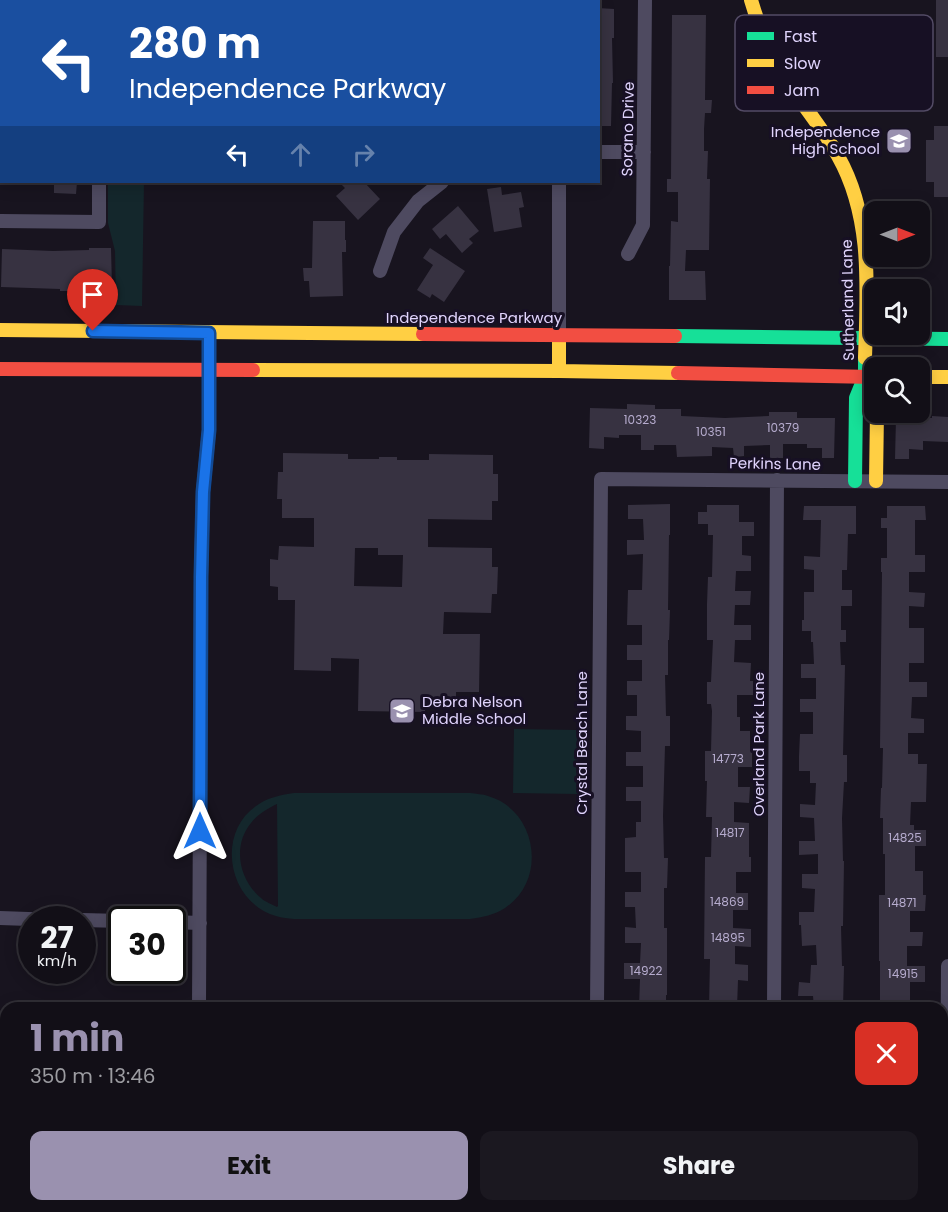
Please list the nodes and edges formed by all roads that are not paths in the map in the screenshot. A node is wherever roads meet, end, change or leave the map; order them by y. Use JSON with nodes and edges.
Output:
{"nodes":[{"id":1,"x":645,"y":0,"type":"edge"},
{"id":2,"x":751,"y":0,"type":"edge"},
{"id":3,"x":755,"y":15,"type":"edge"},
{"id":4,"x":809,"y":111,"type":"edge"},
{"id":5,"x":600,"y":152,"type":"edge"},
{"id":6,"x":644,"y":152,"type":"junction"},
{"id":7,"x":99,"y":183,"type":"edge"},
{"id":8,"x":441,"y":183,"type":"edge"},
{"id":9,"x":559,"y":183,"type":"edge"},
{"id":10,"x":0,"y":221,"type":"edge"},
{"id":11,"x":628,"y":254,"type":"dead end"},
{"id":12,"x":380,"y":271,"type":"dead end"},
{"id":13,"x":866,"y":279,"type":"edge"},
{"id":14,"x":0,"y":330,"type":"edge"},
{"id":15,"x":209,"y":333,"type":"junction"},
{"id":16,"x":559,"y":336,"type":"junction"},
{"id":17,"x":864,"y":338,"type":"edge"},
{"id":18,"x":930,"y":339,"type":"edge"},
{"id":19,"x":948,"y":339,"type":"edge"},
{"id":20,"x":0,"y":369,"type":"edge"},
{"id":21,"x":209,"y":370,"type":"junction"},
{"id":22,"x":559,"y":371,"type":"junction"},
{"id":23,"x":864,"y":376,"type":"edge"},
{"id":24,"x":930,"y":377,"type":"edge"},
{"id":25,"x":948,"y":377,"type":"edge"},
{"id":26,"x":864,"y":385,"type":"edge"},
{"id":27,"x":877,"y":423,"type":"edge"},
{"id":28,"x":601,"y":479,"type":"joint"},
{"id":29,"x":777,"y":480,"type":"junction"},
{"id":30,"x":855,"y":481,"type":"junction"},
{"id":31,"x":876,"y":481,"type":"junction"},
{"id":32,"x":948,"y":482,"type":"edge"},
{"id":33,"x":0,"y":918,"type":"edge"},
{"id":34,"x":18,"y":919,"type":"edge"},
{"id":35,"x":186,"y":922,"type":"edge"},
{"id":36,"x":200,"y":923,"type":"junction"},
{"id":37,"x":948,"y":966,"type":"edge"},
{"id":38,"x":199,"y":1002,"type":"edge"},
{"id":39,"x":597,"y":1002,"type":"edge"},
{"id":40,"x":774,"y":1002,"type":"edge"},
{"id":41,"x":948,"y":1002,"type":"edge"}],
"edges":[{"from":1,"to":6,"type":"street","name":"Sorano Drive"},
{"from":2,"to":3,"type":"main road","name":"Sutherland Lane"},
{"from":4,"to":13,"type":"main road","name":"Sutherland Lane"},
{"from":5,"to":6,"type":"street"},
{"from":6,"to":11,"type":"street","name":"Sorano Drive"},
{"from":7,"to":10,"type":"street"},
{"from":8,"to":12,"type":"street"},
{"from":9,"to":16,"type":"street"},
{"from":14,"to":15,"type":"main road","name":"Independence Parkway"},
{"from":15,"to":16,"type":"main road","name":"Independence Parkway"},
{"from":15,"to":21,"type":"street"},
{"from":16,"to":17,"type":"main road","name":"Independence Parkway"},
{"from":16,"to":22,"type":"main road"},
{"from":18,"to":19,"type":"main road","name":"Independence Parkway"},
{"from":20,"to":21,"type":"main road"},
{"from":21,"to":22,"type":"main road"},
{"from":21,"to":36,"type":"street"},
{"from":22,"to":23,"type":"main road"},
{"from":24,"to":25,"type":"main road"},
{"from":26,"to":30,"type":"main road","name":"Sutherland Lane"},
{"from":27,"to":31,"type":"main road"},
{"from":28,"to":29,"type":"street","name":"Perkins Lane"},
{"from":28,"to":39,"type":"street","name":"Crystal Beach Lane"},
{"from":29,"to":30,"type":"street","name":"Perkins Lane"},
{"from":29,"to":40,"type":"street","name":"Overland Park Lane"},
{"from":30,"to":31,"type":"street","name":"Perkins Lane"},
{"from":31,"to":32,"type":"street","name":"Perkins Lane"},
{"from":33,"to":34,"type":"street"},
{"from":35,"to":36,"type":"street"},
{"from":36,"to":38,"type":"street"},
{"from":37,"to":41,"type":"street"}]}
